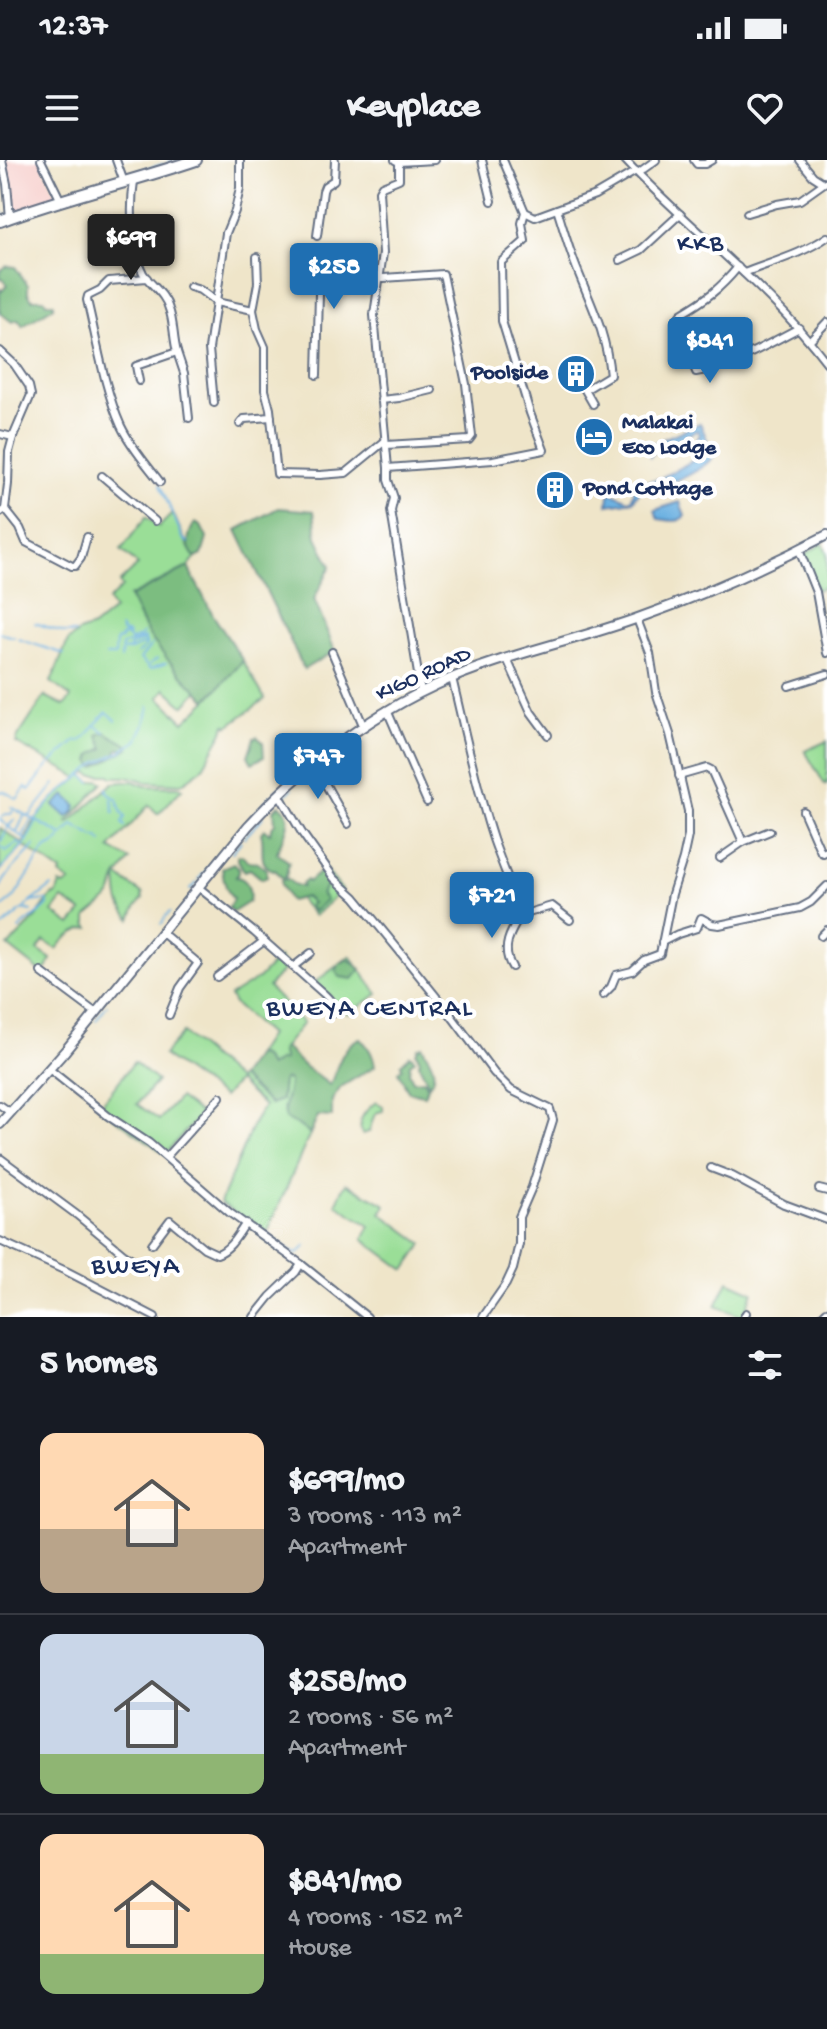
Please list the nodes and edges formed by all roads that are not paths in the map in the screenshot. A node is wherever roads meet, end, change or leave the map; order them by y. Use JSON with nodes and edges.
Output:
{"nodes":[{"id":1,"x":2,"y":160,"type":"edge"},
{"id":2,"x":41,"y":160,"type":"edge"},
{"id":3,"x":116,"y":160,"type":"edge"},
{"id":4,"x":196,"y":160,"type":"edge"},
{"id":5,"x":240,"y":160,"type":"edge"},
{"id":6,"x":335,"y":160,"type":"edge"},
{"id":7,"x":435,"y":160,"type":"edge"},
{"id":8,"x":482,"y":160,"type":"edge"},
{"id":9,"x":503,"y":160,"type":"edge"},
{"id":10,"x":625,"y":160,"type":"edge"},
{"id":11,"x":656,"y":160,"type":"edge"},
{"id":12,"x":694,"y":160,"type":"edge"},
{"id":13,"x":712,"y":160,"type":"edge"},
{"id":14,"x":800,"y":160,"type":"edge"},
{"id":15,"x":397,"y":161,"type":"edge"},
{"id":16,"x":174,"y":164,"type":"edge"},
{"id":17,"x":637,"y":172,"type":"junction"},
{"id":18,"x":129,"y":182,"type":"junction"},
{"id":19,"x":826,"y":182,"type":"edge"},
{"id":20,"x":61,"y":201,"type":"junction"},
{"id":21,"x":492,"y":201,"type":"dead end"},
{"id":22,"x":557,"y":209,"type":"junction"},
{"id":23,"x":525,"y":212,"type":"junction"},
{"id":24,"x":747,"y":213,"type":"dead end"},
{"id":25,"x":680,"y":214,"type":"junction"},
{"id":26,"x":5,"y":220,"type":"edge"},
{"id":27,"x":317,"y":236,"type":"dead end"},
{"id":28,"x":827,"y":237,"type":"edge"},
{"id":29,"x":257,"y":257,"type":"dead end"},
{"id":30,"x":620,"y":260,"type":"dead end"},
{"id":31,"x":738,"y":267,"type":"junction"},
{"id":32,"x":744,"y":273,"type":"junction"},
{"id":33,"x":147,"y":278,"type":"junction"},
{"id":34,"x":380,"y":278,"type":"junction"},
{"id":35,"x":190,"y":287,"type":"dead end"},
{"id":36,"x":216,"y":302,"type":"junction"},
{"id":37,"x":253,"y":310,"type":"junction"},
{"id":38,"x":827,"y":322,"type":"edge"},
{"id":39,"x":799,"y":328,"type":"junction"},
{"id":40,"x":810,"y":340,"type":"junction"},
{"id":41,"x":0,"y":351,"type":"edge"},
{"id":42,"x":177,"y":352,"type":"junction"},
{"id":43,"x":827,"y":363,"type":"edge"},
{"id":44,"x":317,"y":375,"type":"dead end"},
{"id":45,"x":139,"y":381,"type":"dead end"},
{"id":46,"x":432,"y":390,"type":"dead end"},
{"id":47,"x":381,"y":400,"type":"junction"},
{"id":48,"x":214,"y":403,"type":"dead end"},
{"id":49,"x":593,"y":404,"type":"dead end"},
{"id":50,"x":271,"y":417,"type":"junction"},
{"id":51,"x":189,"y":418,"type":"dead end"},
{"id":52,"x":240,"y":424,"type":"dead end"},
{"id":53,"x":0,"y":434,"type":"edge"},
{"id":54,"x":13,"y":437,"type":"junction"},
{"id":55,"x":385,"y":443,"type":"junction"},
{"id":56,"x":388,"y":468,"type":"junction"},
{"id":57,"x":102,"y":476,"type":"dead end"},
{"id":58,"x":160,"y":482,"type":"dead end"},
{"id":59,"x":2,"y":511,"type":"edge"},
{"id":60,"x":155,"y":521,"type":"dead end"},
{"id":61,"x":827,"y":535,"type":"edge"},
{"id":62,"x":87,"y":537,"type":"dead end"},
{"id":63,"x":799,"y":550,"type":"junction"},
{"id":64,"x":637,"y":619,"type":"junction"},
{"id":65,"x":332,"y":652,"type":"dead end"},
{"id":66,"x":827,"y":653,"type":"edge"},
{"id":67,"x":507,"y":659,"type":"junction"},
{"id":68,"x":827,"y":674,"type":"edge"},
{"id":69,"x":452,"y":678,"type":"junction"},
{"id":70,"x":789,"y":686,"type":"dead end"},
{"id":71,"x":421,"y":692,"type":"junction"},
{"id":72,"x":387,"y":710,"type":"junction"},
{"id":73,"x":363,"y":725,"type":"junction"},
{"id":74,"x":548,"y":735,"type":"dead end"},
{"id":75,"x":314,"y":764,"type":"junction"},
{"id":76,"x":679,"y":776,"type":"junction"},
{"id":77,"x":279,"y":794,"type":"junction"},
{"id":78,"x":427,"y":802,"type":"dead end"},
{"id":79,"x":803,"y":811,"type":"dead end"},
{"id":80,"x":348,"y":824,"type":"dead end"},
{"id":81,"x":770,"y":831,"type":"dead end"},
{"id":82,"x":743,"y":842,"type":"junction"},
{"id":83,"x":827,"y":851,"type":"edge"},
{"id":84,"x":720,"y":858,"type":"dead end"},
{"id":85,"x":827,"y":886,"type":"edge"},
{"id":86,"x":198,"y":887,"type":"junction"},
{"id":87,"x":521,"y":915,"type":"junction"},
{"id":88,"x":570,"y":920,"type":"dead end"},
{"id":89,"x":161,"y":932,"type":"junction"},
{"id":90,"x":264,"y":941,"type":"junction"},
{"id":91,"x":662,"y":942,"type":"junction"},
{"id":92,"x":311,"y":953,"type":"dead end"},
{"id":93,"x":293,"y":967,"type":"junction"},
{"id":94,"x":512,"y":967,"type":"dead end"},
{"id":95,"x":41,"y":972,"type":"dead end"},
{"id":96,"x":217,"y":977,"type":"dead end"},
{"id":97,"x":603,"y":995,"type":"dead end"},
{"id":98,"x":96,"y":1013,"type":"junction"},
{"id":99,"x":332,"y":1014,"type":"dead end"},
{"id":100,"x":169,"y":1015,"type":"dead end"},
{"id":101,"x":49,"y":1069,"type":"junction"},
{"id":102,"x":220,"y":1097,"type":"dead end"},
{"id":103,"x":0,"y":1105,"type":"edge"},
{"id":104,"x":10,"y":1112,"type":"junction"},
{"id":105,"x":0,"y":1124,"type":"edge"},
{"id":106,"x":166,"y":1157,"type":"junction"},
{"id":107,"x":0,"y":1158,"type":"edge"},
{"id":108,"x":711,"y":1168,"type":"dead end"},
{"id":109,"x":827,"y":1220,"type":"edge"},
{"id":110,"x":246,"y":1223,"type":"junction"},
{"id":111,"x":0,"y":1241,"type":"edge"},
{"id":112,"x":152,"y":1244,"type":"dead end"},
{"id":113,"x":301,"y":1264,"type":"junction"},
{"id":114,"x":152,"y":1272,"type":"dead end"},
{"id":115,"x":827,"y":1312,"type":"edge"},
{"id":116,"x":155,"y":1317,"type":"edge"},
{"id":117,"x":254,"y":1317,"type":"edge"},
{"id":118,"x":367,"y":1317,"type":"edge"},
{"id":119,"x":483,"y":1317,"type":"edge"},
{"id":120,"x":822,"y":1317,"type":"edge"}],
"edges":[{"from":1,"to":26,"type":"street"},
{"from":2,"to":20,"type":"street"},
{"from":3,"to":18,"type":"street"},
{"from":4,"to":16,"type":"main road"},
{"from":5,"to":36,"type":"street"},
{"from":6,"to":27,"type":"street"},
{"from":7,"to":15,"type":"street"},
{"from":8,"to":21,"type":"street"},
{"from":9,"to":23,"type":"street"},
{"from":10,"to":17,"type":"street"},
{"from":11,"to":17,"type":"street"},
{"from":12,"to":13,"type":"street"},
{"from":14,"to":19,"type":"street"},
{"from":15,"to":34,"type":"street"},
{"from":16,"to":18,"type":"main road"},
{"from":17,"to":22,"type":"street"},
{"from":17,"to":25,"type":"street"},
{"from":18,"to":20,"type":"main road"},
{"from":18,"to":33,"type":"street"},
{"from":19,"to":24,"type":"street"},
{"from":20,"to":26,"type":"main road"},
{"from":22,"to":23,"type":"street"},
{"from":22,"to":49,"type":"street"},
{"from":23,"to":56,"type":"street"},
{"from":25,"to":30,"type":"street"},
{"from":25,"to":31,"type":"street"},
{"from":28,"to":32,"type":"street"},
{"from":29,"to":37,"type":"street"},
{"from":31,"to":32,"type":"street"},
{"from":31,"to":39,"type":"street"},
{"from":32,"to":39,"type":"street"},
{"from":33,"to":42,"type":"street"},
{"from":33,"to":58,"type":"street"},
{"from":34,"to":44,"type":"street"},
{"from":34,"to":47,"type":"street"},
{"from":34,"to":55,"type":"street"},
{"from":35,"to":36,"type":"street"},
{"from":36,"to":37,"type":"street"},
{"from":36,"to":48,"type":"street"},
{"from":37,"to":50,"type":"street"},
{"from":38,"to":40,"type":"street"},
{"from":39,"to":40,"type":"street"},
{"from":40,"to":43,"type":"street"},
{"from":41,"to":54,"type":"street"},
{"from":42,"to":45,"type":"street"},
{"from":42,"to":51,"type":"street"},
{"from":46,"to":47,"type":"street"},
{"from":47,"to":55,"type":"street"},
{"from":50,"to":52,"type":"street"},
{"from":50,"to":55,"type":"street"},
{"from":53,"to":54,"type":"street"},
{"from":54,"to":59,"type":"street"},
{"from":55,"to":56,"type":"street"},
{"from":56,"to":71,"type":"street"},
{"from":57,"to":60,"type":"street"},
{"from":59,"to":62,"type":"street"},
{"from":61,"to":63,"type":"street","name":"KIGO ROAD"},
{"from":63,"to":64,"type":"street","name":"KIGO ROAD"},
{"from":63,"to":66,"type":"street"},
{"from":64,"to":67,"type":"street","name":"KIGO ROAD"},
{"from":64,"to":76,"type":"street"},
{"from":65,"to":73,"type":"street"},
{"from":67,"to":69,"type":"street","name":"KIGO ROAD"},
{"from":67,"to":74,"type":"street"},
{"from":68,"to":70,"type":"street"},
{"from":69,"to":71,"type":"street","name":"KIGO ROAD"},
{"from":69,"to":87,"type":"street"},
{"from":71,"to":72,"type":"street","name":"KIGO ROAD"},
{"from":72,"to":73,"type":"street","name":"KIGO ROAD"},
{"from":72,"to":78,"type":"street"},
{"from":73,"to":75,"type":"street","name":"KIGO ROAD"},
{"from":75,"to":77,"type":"street","name":"KIGO ROAD"},
{"from":75,"to":80,"type":"street"},
{"from":76,"to":82,"type":"street"},
{"from":76,"to":91,"type":"street"},
{"from":77,"to":86,"type":"street","name":"KIGO ROAD"},
{"from":77,"to":119,"type":"street"},
{"from":79,"to":83,"type":"street"},
{"from":81,"to":82,"type":"street"},
{"from":82,"to":84,"type":"street"},
{"from":85,"to":91,"type":"street"},
{"from":86,"to":89,"type":"street","name":"KIGO ROAD"},
{"from":86,"to":90,"type":"street"},
{"from":87,"to":88,"type":"street"},
{"from":87,"to":94,"type":"street"},
{"from":89,"to":98,"type":"street","name":"KIGO ROAD"},
{"from":89,"to":100,"type":"street"},
{"from":90,"to":93,"type":"street"},
{"from":90,"to":96,"type":"street"},
{"from":91,"to":97,"type":"street"},
{"from":92,"to":93,"type":"street"},
{"from":93,"to":99,"type":"street"},
{"from":95,"to":98,"type":"street"},
{"from":98,"to":101,"type":"street","name":"KIGO ROAD"},
{"from":101,"to":104,"type":"street","name":"KIGO ROAD"},
{"from":101,"to":106,"type":"street"},
{"from":102,"to":106,"type":"street"},
{"from":103,"to":104,"type":"street"},
{"from":104,"to":105,"type":"street","name":"KIGO ROAD"},
{"from":106,"to":110,"type":"street"},
{"from":107,"to":114,"type":"street"},
{"from":108,"to":109,"type":"street"},
{"from":110,"to":112,"type":"street"},
{"from":110,"to":113,"type":"street"},
{"from":111,"to":116,"type":"street"},
{"from":113,"to":117,"type":"street"},
{"from":113,"to":118,"type":"street"},
{"from":115,"to":120,"type":"street"}]}
